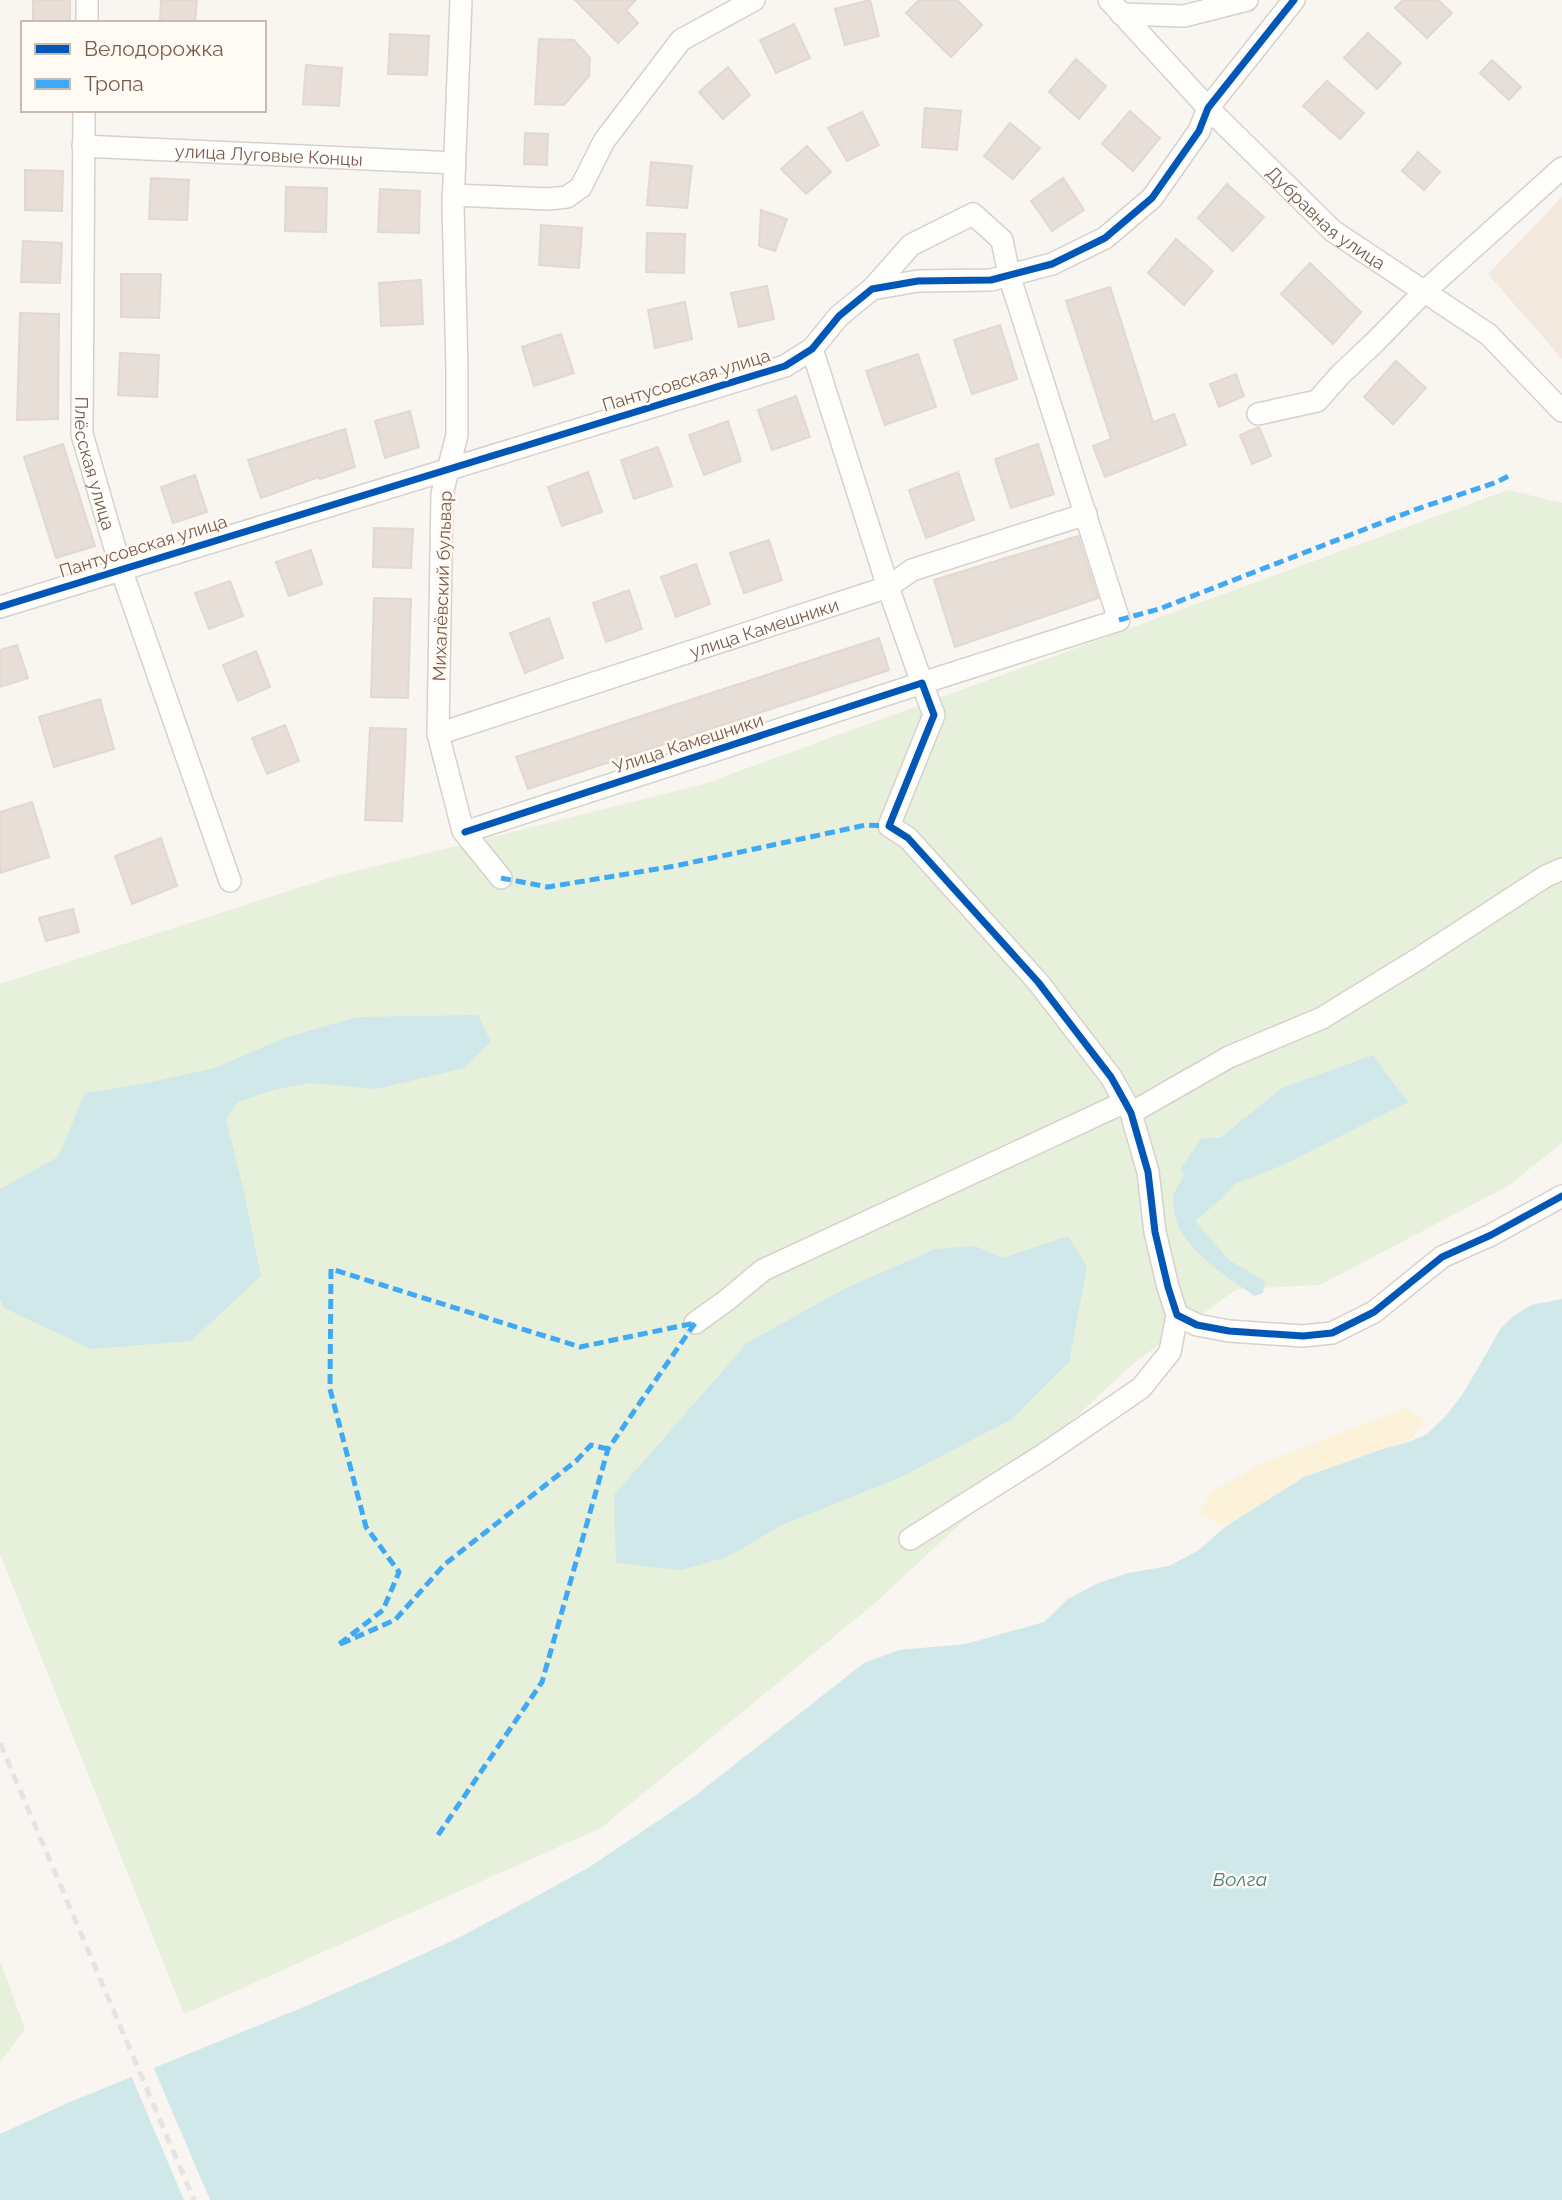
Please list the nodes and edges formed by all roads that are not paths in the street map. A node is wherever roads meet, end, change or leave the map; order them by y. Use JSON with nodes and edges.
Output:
{"nodes":[{"id":1,"x":88,"y":0,"type":"edge"},
{"id":2,"x":461,"y":0,"type":"edge"},
{"id":3,"x":754,"y":0,"type":"edge"},
{"id":4,"x":1247,"y":0,"type":"edge"},
{"id":5,"x":1294,"y":0,"type":"edge"},
{"id":6,"x":1115,"y":7,"type":"edge"},
{"id":7,"x":87,"y":21,"type":"edge"},
{"id":8,"x":1208,"y":108,"type":"junction"},
{"id":9,"x":84,"y":112,"type":"edge"},
{"id":10,"x":83,"y":146,"type":"junction"},
{"id":11,"x":455,"y":163,"type":"junction"},
{"id":12,"x":1562,"y":168,"type":"edge"},
{"id":13,"x":453,"y":195,"type":"junction"},
{"id":14,"x":1009,"y":275,"type":"junction"},
{"id":15,"x":872,"y":289,"type":"junction"},
{"id":16,"x":1423,"y":292,"type":"junction"},
{"id":17,"x":812,"y":349,"type":"junction"},
{"id":18,"x":1562,"y":411,"type":"edge"},
{"id":19,"x":1258,"y":414,"type":"dead end"},
{"id":20,"x":448,"y":469,"type":"junction"},
{"id":21,"x":1086,"y":514,"type":"junction"},
{"id":22,"x":121,"y":569,"type":"junction"},
{"id":23,"x":888,"y":587,"type":"junction"},
{"id":24,"x":0,"y":607,"type":"edge"},
{"id":25,"x":922,"y":683,"type":"junction"},
{"id":26,"x":438,"y":734,"type":"junction"},
{"id":27,"x":464,"y":832,"type":"junction"},
{"id":28,"x":1562,"y":869,"type":"edge"},
{"id":29,"x":502,"y":878,"type":"dead end"},
{"id":30,"x":230,"y":881,"type":"dead end"},
{"id":31,"x":1128,"y":1107,"type":"junction"},
{"id":32,"x":1562,"y":1196,"type":"edge"},
{"id":33,"x":1177,"y":1315,"type":"junction"},
{"id":34,"x":695,"y":1323,"type":"dead end"},
{"id":35,"x":911,"y":1539,"type":"dead end"}],
"edges":[{"from":1,"to":7,"type":"street"},
{"from":2,"to":11,"type":"street","name":"Михалёвский бульвар"},
{"from":3,"to":13,"type":"street"},
{"from":4,"to":6,"type":"street"},
{"from":5,"to":8,"type":"street","name":"Пантусовская улица"},
{"from":6,"to":8,"type":"street","name":"Дубравная улица"},
{"from":8,"to":14,"type":"street","name":"Пантусовская улица"},
{"from":8,"to":16,"type":"street","name":"Дубравная улица"},
{"from":9,"to":10,"type":"street","name":"Плёсская улица"},
{"from":10,"to":11,"type":"street","name":"улица Луговые Концы"},
{"from":10,"to":22,"type":"street","name":"Плёсская улица"},
{"from":11,"to":13,"type":"street","name":"Михалёвский бульвар"},
{"from":12,"to":16,"type":"street"},
{"from":13,"to":20,"type":"street","name":"Михалёвский бульвар"},
{"from":14,"to":15,"type":"street","name":"Пантусовская улица"},
{"from":14,"to":15,"type":"street"},
{"from":14,"to":21,"type":"street"},
{"from":15,"to":17,"type":"street","name":"Пантусовская улица"},
{"from":16,"to":18,"type":"street","name":"Дубравная улица"},
{"from":16,"to":19,"type":"street"},
{"from":17,"to":20,"type":"street","name":"Пантусовская улица"},
{"from":17,"to":23,"type":"street"},
{"from":20,"to":22,"type":"street","name":"Пантусовская улица"},
{"from":20,"to":26,"type":"street","name":"Михалёвский бульвар"},
{"from":21,"to":23,"type":"street","name":"улица Камешники"},
{"from":21,"to":25,"type":"street","name":"Улица Камешники"},
{"from":22,"to":24,"type":"street","name":"Пантусовская улица"},
{"from":22,"to":30,"type":"street","name":"Плёсская улица"},
{"from":23,"to":25,"type":"street"},
{"from":23,"to":26,"type":"street","name":"улица Камешники"},
{"from":25,"to":27,"type":"street","name":"Улица Камешники"},
{"from":25,"to":31,"type":"street"},
{"from":26,"to":27,"type":"street","name":"Михалёвский бульвар"},
{"from":27,"to":29,"type":"street","name":"Михалёвский бульвар"},
{"from":28,"to":31,"type":"street"},
{"from":31,"to":33,"type":"street"},
{"from":31,"to":34,"type":"street"},
{"from":32,"to":33,"type":"street"},
{"from":33,"to":35,"type":"street"}]}
